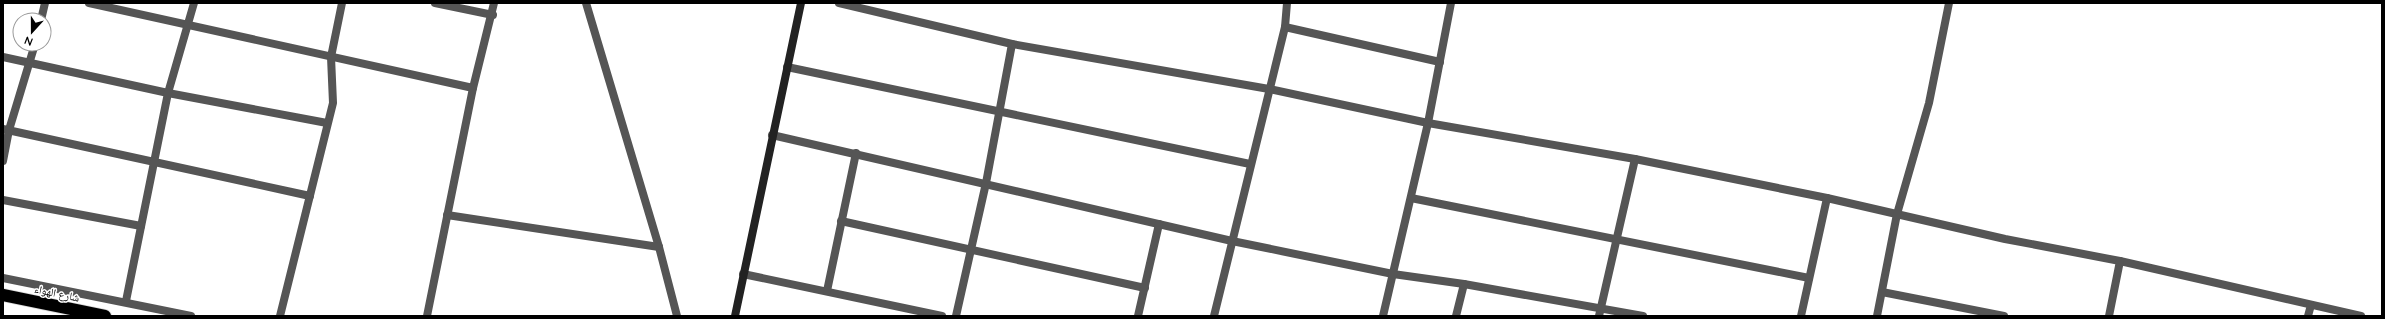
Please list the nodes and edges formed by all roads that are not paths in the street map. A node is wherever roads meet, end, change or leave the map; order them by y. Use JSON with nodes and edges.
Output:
{"nodes":[{"id":1,"x":89,"y":3,"type":"edge"},
{"id":2,"x":194,"y":3,"type":"edge"},
{"id":3,"x":342,"y":3,"type":"edge"},
{"id":4,"x":435,"y":3,"type":"edge"},
{"id":5,"x":494,"y":3,"type":"edge"},
{"id":6,"x":586,"y":3,"type":"edge"},
{"id":7,"x":801,"y":3,"type":"edge"},
{"id":8,"x":839,"y":3,"type":"edge"},
{"id":9,"x":1287,"y":3,"type":"edge"},
{"id":10,"x":1451,"y":3,"type":"edge"},
{"id":11,"x":1949,"y":3,"type":"edge"},
{"id":12,"x":493,"y":14,"type":"junction"},
{"id":13,"x":189,"y":24,"type":"junction"},
{"id":14,"x":1285,"y":27,"type":"junction"},
{"id":15,"x":1012,"y":44,"type":"junction"},
{"id":16,"x":33,"y":52,"type":"edge"},
{"id":17,"x":3,"y":57,"type":"edge"},
{"id":18,"x":331,"y":57,"type":"junction"},
{"id":19,"x":30,"y":62,"type":"junction"},
{"id":20,"x":1440,"y":62,"type":"junction"},
{"id":21,"x":787,"y":67,"type":"junction"},
{"id":22,"x":473,"y":88,"type":"junction"},
{"id":23,"x":1268,"y":89,"type":"junction"},
{"id":24,"x":168,"y":93,"type":"junction"},
{"id":25,"x":998,"y":112,"type":"junction"},
{"id":26,"x":327,"y":123,"type":"junction"},
{"id":27,"x":1428,"y":123,"type":"junction"},
{"id":28,"x":6,"y":130,"type":"edge"},
{"id":29,"x":772,"y":135,"type":"junction"},
{"id":30,"x":856,"y":153,"type":"junction"},
{"id":31,"x":1635,"y":159,"type":"junction"},
{"id":32,"x":3,"y":161,"type":"edge"},
{"id":33,"x":154,"y":162,"type":"junction"},
{"id":34,"x":1250,"y":164,"type":"junction"},
{"id":35,"x":986,"y":183,"type":"junction"},
{"id":36,"x":310,"y":196,"type":"junction"},
{"id":37,"x":1411,"y":198,"type":"junction"},
{"id":38,"x":1827,"y":198,"type":"junction"},
{"id":39,"x":3,"y":200,"type":"edge"},
{"id":40,"x":1897,"y":214,"type":"junction"},
{"id":41,"x":447,"y":215,"type":"junction"},
{"id":42,"x":841,"y":221,"type":"junction"},
{"id":43,"x":1159,"y":224,"type":"junction"},
{"id":44,"x":141,"y":226,"type":"junction"},
{"id":45,"x":1616,"y":239,"type":"junction"},
{"id":46,"x":1232,"y":241,"type":"junction"},
{"id":47,"x":659,"y":247,"type":"junction"},
{"id":48,"x":971,"y":250,"type":"junction"},
{"id":49,"x":2120,"y":261,"type":"junction"},
{"id":50,"x":744,"y":274,"type":"junction"},
{"id":51,"x":1393,"y":274,"type":"junction"},
{"id":52,"x":3,"y":278,"type":"edge"},
{"id":53,"x":1809,"y":278,"type":"junction"},
{"id":54,"x":1464,"y":284,"type":"junction"},
{"id":55,"x":1145,"y":288,"type":"junction"},
{"id":56,"x":827,"y":291,"type":"junction"},
{"id":57,"x":1882,"y":292,"type":"junction"},
{"id":58,"x":3,"y":294,"type":"edge"},
{"id":59,"x":126,"y":301,"type":"junction"},
{"id":60,"x":2310,"y":305,"type":"junction"},
{"id":61,"x":1600,"y":312,"type":"edge"},
{"id":62,"x":105,"y":316,"type":"edge"},
{"id":63,"x":191,"y":316,"type":"edge"},
{"id":64,"x":280,"y":316,"type":"edge"},
{"id":65,"x":427,"y":316,"type":"edge"},
{"id":66,"x":677,"y":316,"type":"edge"},
{"id":67,"x":735,"y":316,"type":"edge"},
{"id":68,"x":942,"y":316,"type":"edge"},
{"id":69,"x":956,"y":316,"type":"edge"},
{"id":70,"x":1138,"y":316,"type":"edge"},
{"id":71,"x":1214,"y":316,"type":"edge"},
{"id":72,"x":1383,"y":316,"type":"edge"},
{"id":73,"x":1456,"y":316,"type":"edge"},
{"id":74,"x":1643,"y":316,"type":"edge"},
{"id":75,"x":1801,"y":316,"type":"edge"},
{"id":76,"x":1877,"y":316,"type":"edge"},
{"id":77,"x":2004,"y":316,"type":"edge"},
{"id":78,"x":2109,"y":316,"type":"edge"},
{"id":79,"x":2308,"y":316,"type":"edge"},
{"id":80,"x":2361,"y":316,"type":"edge"}],
"edges":[{"from":1,"to":13,"type":"street"},
{"from":2,"to":13,"type":"street"},
{"from":3,"to":18,"type":"street"},
{"from":4,"to":12,"type":"street"},
{"from":5,"to":12,"type":"street"},
{"from":6,"to":47,"type":"street"},
{"from":7,"to":21,"type":"street"},
{"from":8,"to":15,"type":"street"},
{"from":9,"to":14,"type":"street"},
{"from":10,"to":20,"type":"street"},
{"from":11,"to":40,"type":"street"},
{"from":12,"to":22,"type":"street"},
{"from":13,"to":18,"type":"street"},
{"from":13,"to":24,"type":"street"},
{"from":14,"to":20,"type":"street"},
{"from":14,"to":23,"type":"street"},
{"from":15,"to":23,"type":"street"},
{"from":15,"to":25,"type":"street"},
{"from":16,"to":19,"type":"street"},
{"from":17,"to":19,"type":"street"},
{"from":18,"to":22,"type":"street"},
{"from":18,"to":26,"type":"street"},
{"from":19,"to":24,"type":"street"},
{"from":19,"to":28,"type":"street"},
{"from":20,"to":27,"type":"street"},
{"from":21,"to":25,"type":"street"},
{"from":21,"to":29,"type":"street"},
{"from":22,"to":41,"type":"street"},
{"from":23,"to":27,"type":"street"},
{"from":23,"to":34,"type":"street"},
{"from":24,"to":26,"type":"street"},
{"from":24,"to":33,"type":"street"},
{"from":25,"to":34,"type":"street"},
{"from":25,"to":35,"type":"street"},
{"from":26,"to":36,"type":"street"},
{"from":27,"to":31,"type":"street"},
{"from":27,"to":37,"type":"street"},
{"from":28,"to":32,"type":"street"},
{"from":28,"to":33,"type":"street"},
{"from":29,"to":30,"type":"street"},
{"from":29,"to":50,"type":"street"},
{"from":30,"to":35,"type":"street"},
{"from":30,"to":42,"type":"street"},
{"from":31,"to":38,"type":"street"},
{"from":31,"to":45,"type":"street"},
{"from":33,"to":36,"type":"street"},
{"from":33,"to":44,"type":"street"},
{"from":34,"to":46,"type":"street"},
{"from":35,"to":43,"type":"street"},
{"from":35,"to":48,"type":"street"},
{"from":36,"to":64,"type":"street"},
{"from":37,"to":45,"type":"street"},
{"from":37,"to":51,"type":"street"},
{"from":38,"to":40,"type":"street"},
{"from":38,"to":53,"type":"street"},
{"from":39,"to":44,"type":"street"},
{"from":40,"to":49,"type":"street"},
{"from":40,"to":57,"type":"street"},
{"from":41,"to":47,"type":"street"},
{"from":41,"to":65,"type":"street"},
{"from":42,"to":48,"type":"street"},
{"from":42,"to":56,"type":"street"},
{"from":43,"to":46,"type":"street"},
{"from":43,"to":55,"type":"street"},
{"from":44,"to":59,"type":"street"},
{"from":45,"to":53,"type":"street"},
{"from":45,"to":61,"type":"street"},
{"from":46,"to":51,"type":"street"},
{"from":46,"to":71,"type":"street"},
{"from":47,"to":66,"type":"street"},
{"from":48,"to":55,"type":"street"},
{"from":48,"to":69,"type":"street"},
{"from":49,"to":60,"type":"street"},
{"from":49,"to":78,"type":"street"},
{"from":50,"to":56,"type":"street"},
{"from":50,"to":67,"type":"street"},
{"from":51,"to":54,"type":"street"},
{"from":51,"to":72,"type":"street"},
{"from":52,"to":59,"type":"street"},
{"from":53,"to":75,"type":"street"},
{"from":54,"to":61,"type":"street"},
{"from":54,"to":73,"type":"street"},
{"from":55,"to":70,"type":"street"},
{"from":56,"to":68,"type":"street"},
{"from":57,"to":76,"type":"street"},
{"from":57,"to":77,"type":"street"},
{"from":58,"to":62,"type":"highway","name":"شارع الهواء"},
{"from":59,"to":63,"type":"street"},
{"from":60,"to":79,"type":"street"},
{"from":60,"to":80,"type":"street"},
{"from":61,"to":74,"type":"street"}]}
